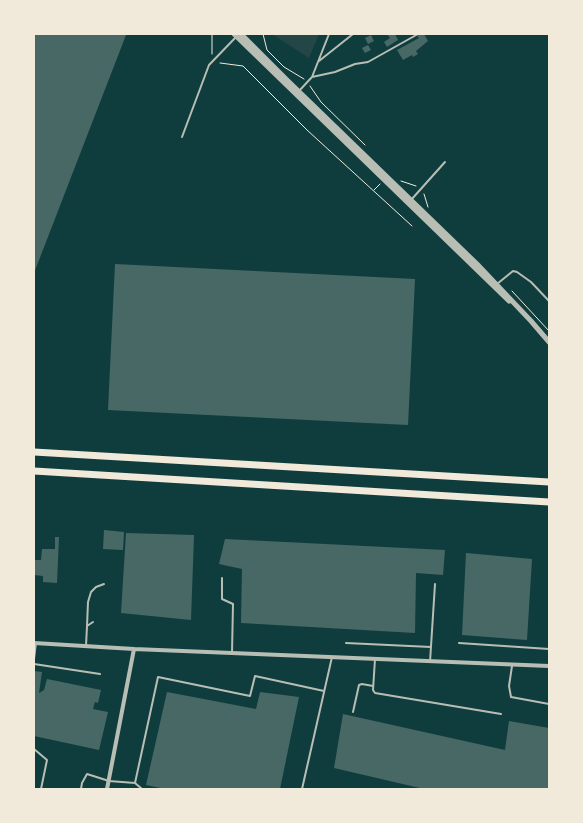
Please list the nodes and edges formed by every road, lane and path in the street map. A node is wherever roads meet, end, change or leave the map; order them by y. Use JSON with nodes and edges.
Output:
{"nodes":[{"id":1,"x":212,"y":34,"type":"edge"},
{"id":2,"x":238,"y":34,"type":"edge"},
{"id":3,"x":263,"y":34,"type":"edge"},
{"id":4,"x":328,"y":34,"type":"edge"},
{"id":5,"x":354,"y":34,"type":"edge"},
{"id":6,"x":418,"y":34,"type":"edge"},
{"id":7,"x":215,"y":58,"type":"junction"},
{"id":8,"x":319,"y":61,"type":"junction"},
{"id":9,"x":312,"y":77,"type":"junction"},
{"id":10,"x":308,"y":82,"type":"junction"},
{"id":11,"x":299,"y":91,"type":"junction"},
{"id":12,"x":182,"y":137,"type":"dead end"},
{"id":13,"x":370,"y":150,"type":"dead end"},
{"id":14,"x":445,"y":162,"type":"dead end"},
{"id":15,"x":401,"y":181,"type":"dead end"},
{"id":16,"x":420,"y":190,"type":"junction"},
{"id":17,"x":410,"y":201,"type":"junction"},
{"id":18,"x":429,"y":209,"type":"dead end"},
{"id":19,"x":412,"y":226,"type":"dead end"},
{"id":20,"x":499,"y":282,"type":"junction"},
{"id":21,"x":549,"y":301,"type":"edge"},
{"id":22,"x":532,"y":321,"type":"junction"},
{"id":23,"x":549,"y":331,"type":"edge"},
{"id":24,"x":549,"y":342,"type":"edge"},
{"id":25,"x":34,"y":452,"type":"edge"},
{"id":26,"x":34,"y":471,"type":"edge"},
{"id":27,"x":549,"y":482,"type":"edge"},
{"id":28,"x":549,"y":502,"type":"edge"},
{"id":29,"x":222,"y":578,"type":"dead end"},
{"id":30,"x":104,"y":584,"type":"dead end"},
{"id":31,"x":435,"y":584,"type":"dead end"},
{"id":32,"x":93,"y":622,"type":"dead end"},
{"id":33,"x":88,"y":626,"type":"junction"},
{"id":34,"x":35,"y":643,"type":"edge"},
{"id":35,"x":346,"y":643,"type":"dead end"},
{"id":36,"x":459,"y":643,"type":"dead end"},
{"id":37,"x":86,"y":646,"type":"junction"},
{"id":38,"x":431,"y":647,"type":"junction"},
{"id":39,"x":134,"y":649,"type":"junction"},
{"id":40,"x":549,"y":649,"type":"edge"},
{"id":41,"x":232,"y":653,"type":"junction"},
{"id":42,"x":332,"y":657,"type":"junction"},
{"id":43,"x":34,"y":659,"type":"edge"},
{"id":44,"x":375,"y":659,"type":"junction"},
{"id":45,"x":430,"y":662,"type":"junction"},
{"id":46,"x":34,"y":664,"type":"edge"},
{"id":47,"x":512,"y":665,"type":"junction"},
{"id":48,"x":549,"y":666,"type":"edge"},
{"id":49,"x":100,"y":674,"type":"dead end"},
{"id":50,"x":373,"y":686,"type":"junction"},
{"id":51,"x":324,"y":691,"type":"junction"},
{"id":52,"x":549,"y":704,"type":"edge"},
{"id":53,"x":353,"y":712,"type":"dead end"},
{"id":54,"x":501,"y":714,"type":"dead end"},
{"id":55,"x":34,"y":749,"type":"edge"},
{"id":56,"x":109,"y":781,"type":"junction"},
{"id":57,"x":135,"y":783,"type":"junction"},
{"id":58,"x":41,"y":789,"type":"edge"},
{"id":59,"x":81,"y":789,"type":"edge"},
{"id":60,"x":107,"y":789,"type":"edge"},
{"id":61,"x":142,"y":789,"type":"edge"},
{"id":62,"x":302,"y":789,"type":"edge"}],
"edges":[{"from":1,"to":7,"type":"path"},
{"from":2,"to":7,"type":"lane"},
{"from":2,"to":11,"type":"street"},
{"from":2,"to":17,"type":"street"},
{"from":3,"to":10,"type":"path"},
{"from":4,"to":8,"type":"lane"},
{"from":5,"to":8,"type":"lane"},
{"from":6,"to":9,"type":"lane"},
{"from":7,"to":12,"type":"lane"},
{"from":7,"to":19,"type":"path"},
{"from":8,"to":9,"type":"lane"},
{"from":9,"to":10,"type":"lane"},
{"from":10,"to":11,"type":"lane"},
{"from":10,"to":13,"type":"path"},
{"from":11,"to":17,"type":"street"},
{"from":14,"to":16,"type":"lane"},
{"from":15,"to":16,"type":"path"},
{"from":16,"to":17,"type":"lane"},
{"from":16,"to":18,"type":"path"},
{"from":17,"to":20,"type":"street"},
{"from":17,"to":22,"type":"street"},
{"from":20,"to":21,"type":"lane"},
{"from":20,"to":22,"type":"street"},
{"from":20,"to":23,"type":"path"},
{"from":22,"to":24,"type":"street"},
{"from":25,"to":27,"type":"highway"},
{"from":26,"to":28,"type":"highway"},
{"from":29,"to":41,"type":"lane"},
{"from":30,"to":33,"type":"lane"},
{"from":31,"to":38,"type":"lane"},
{"from":32,"to":33,"type":"lane"},
{"from":33,"to":37,"type":"lane"},
{"from":34,"to":37,"type":"street"},
{"from":34,"to":43,"type":"lane"},
{"from":35,"to":38,"type":"lane"},
{"from":36,"to":40,"type":"lane"},
{"from":37,"to":39,"type":"street"},
{"from":38,"to":45,"type":"lane"},
{"from":39,"to":41,"type":"street"},
{"from":39,"to":56,"type":"street"},
{"from":41,"to":42,"type":"street"},
{"from":42,"to":44,"type":"street"},
{"from":42,"to":51,"type":"lane"},
{"from":44,"to":45,"type":"street"},
{"from":44,"to":50,"type":"lane"},
{"from":45,"to":47,"type":"street"},
{"from":46,"to":49,"type":"lane"},
{"from":47,"to":48,"type":"street"},
{"from":47,"to":52,"type":"lane"},
{"from":50,"to":53,"type":"lane"},
{"from":50,"to":54,"type":"lane"},
{"from":51,"to":57,"type":"lane"},
{"from":51,"to":62,"type":"lane"},
{"from":55,"to":58,"type":"lane"},
{"from":56,"to":57,"type":"lane"},
{"from":56,"to":59,"type":"lane"},
{"from":56,"to":60,"type":"street"},
{"from":57,"to":61,"type":"lane"}]}
